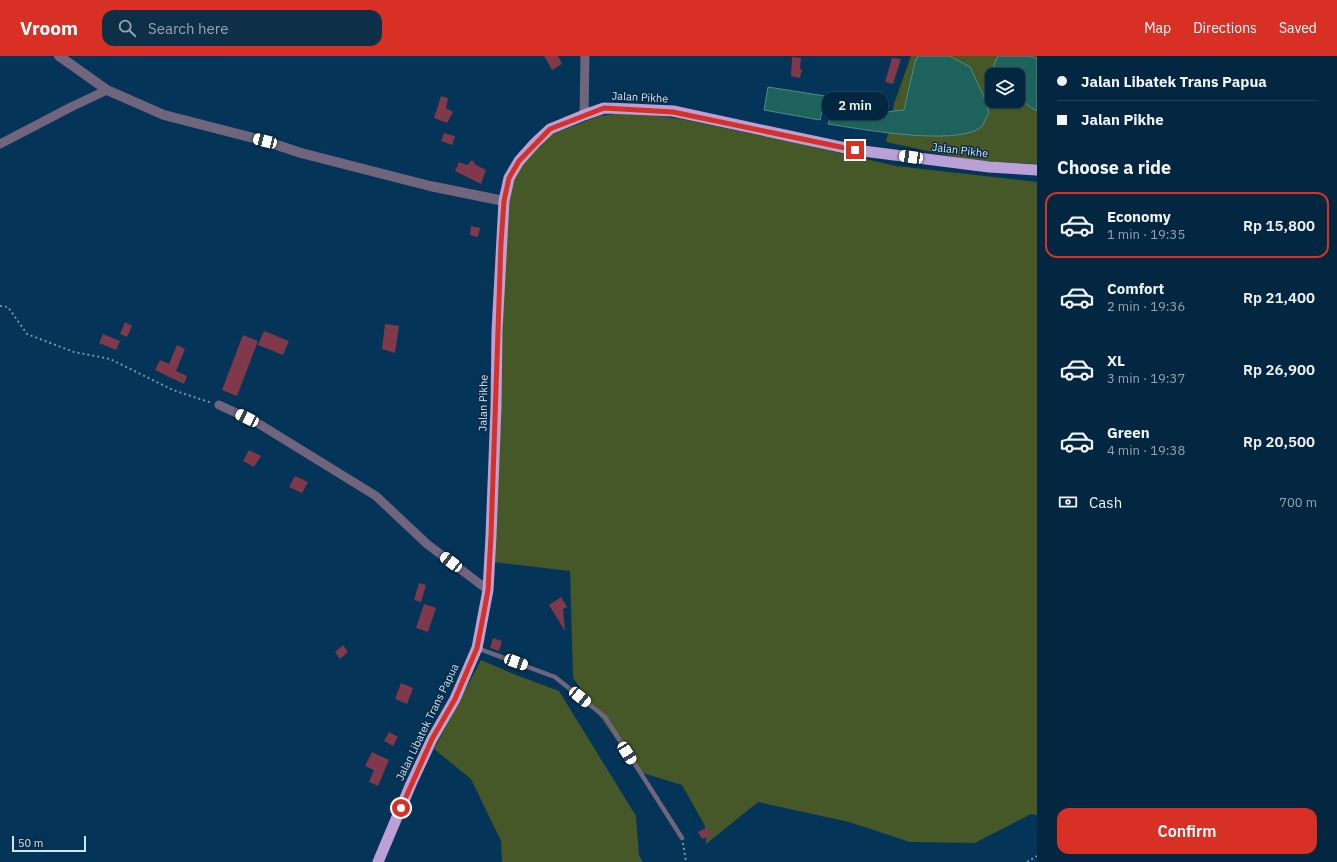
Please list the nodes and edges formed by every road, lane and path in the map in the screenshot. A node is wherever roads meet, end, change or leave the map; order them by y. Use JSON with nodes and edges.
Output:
{"nodes":[{"id":1,"x":59,"y":56,"type":"edge"},
{"id":2,"x":585,"y":56,"type":"edge"},
{"id":3,"x":107,"y":90,"type":"junction"},
{"id":4,"x":584,"y":115,"type":"junction"},
{"id":5,"x":0,"y":144,"type":"edge"},
{"id":6,"x":1037,"y":170,"type":"edge"},
{"id":7,"x":504,"y":201,"type":"junction"},
{"id":8,"x":0,"y":306,"type":"edge"},
{"id":9,"x":218,"y":405,"type":"joint"},
{"id":10,"x":488,"y":590,"type":"junction"},
{"id":11,"x":477,"y":648,"type":"junction"},
{"id":12,"x":682,"y":838,"type":"joint"},
{"id":13,"x":1037,"y":856,"type":"edge"},
{"id":14,"x":378,"y":862,"type":"edge"},
{"id":15,"x":686,"y":862,"type":"edge"},
{"id":16,"x":1027,"y":862,"type":"edge"}],
"edges":[{"from":1,"to":3,"type":"street"},
{"from":2,"to":4,"type":"street"},
{"from":3,"to":5,"type":"street"},
{"from":3,"to":7,"type":"street"},
{"from":4,"to":6,"type":"highway","name":"Jalan Pikhe"},
{"from":4,"to":7,"type":"highway","name":"Jalan Pikhe"},
{"from":7,"to":10,"type":"highway","name":"Jalan Pikhe"},
{"from":8,"to":9,"type":"path"},
{"from":9,"to":10,"type":"street"},
{"from":10,"to":11,"type":"highway","name":"Jalan Libatek Trans Papua"},
{"from":11,"to":12,"type":"lane"},
{"from":11,"to":14,"type":"highway","name":"Jalan Libatek Trans Papua"},
{"from":12,"to":15,"type":"path"},
{"from":13,"to":16,"type":"path"}]}
